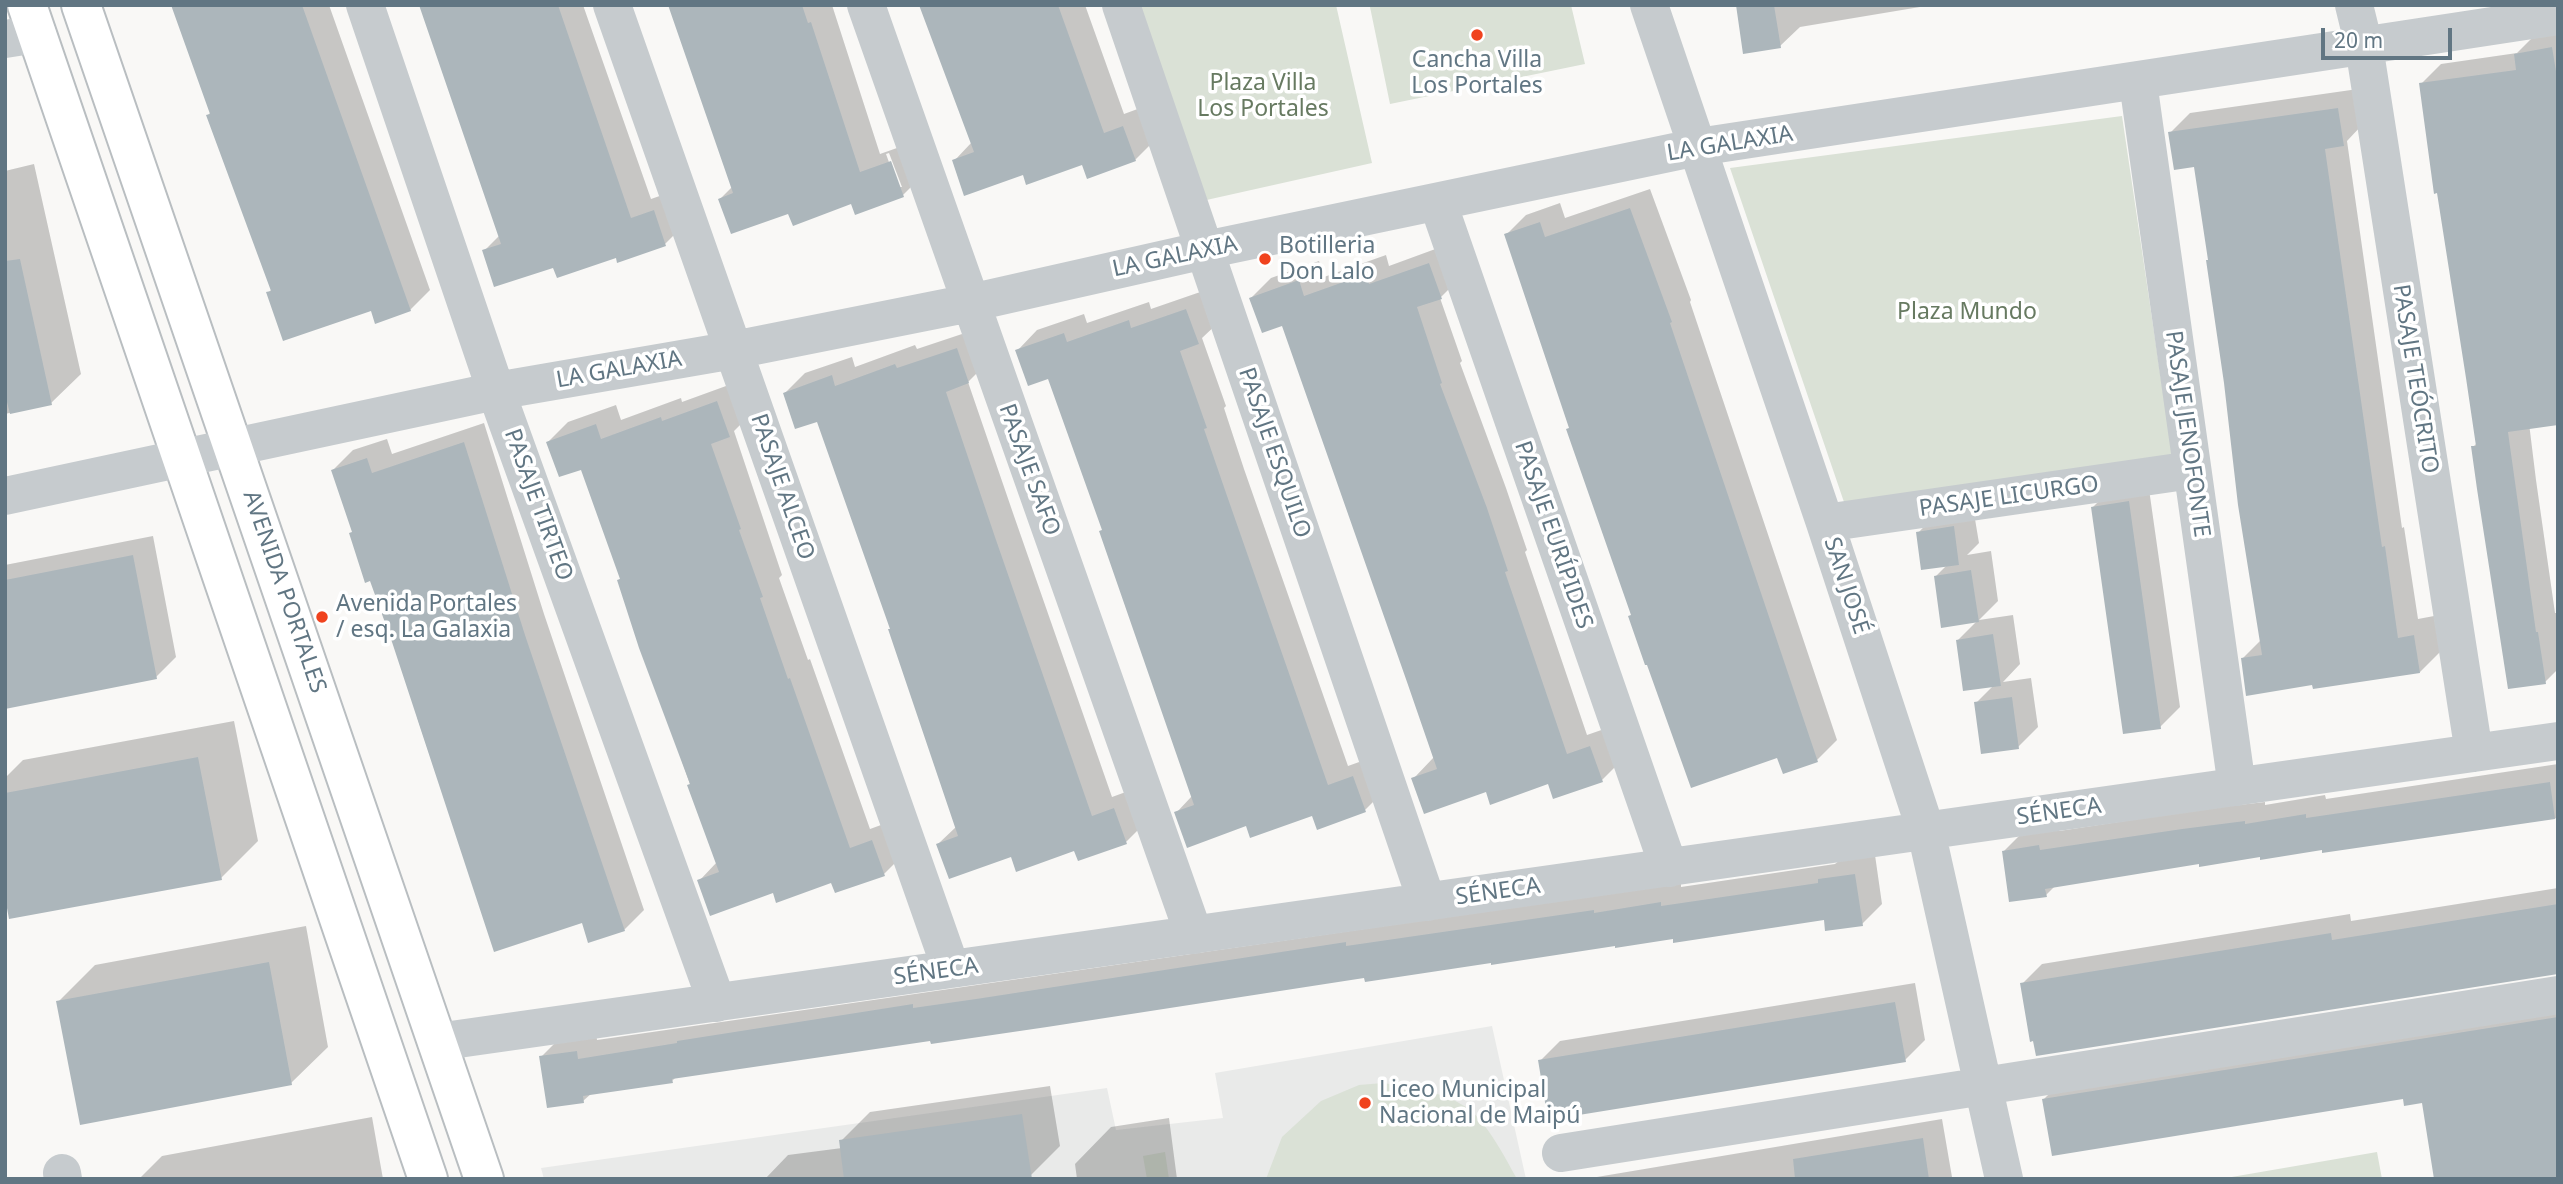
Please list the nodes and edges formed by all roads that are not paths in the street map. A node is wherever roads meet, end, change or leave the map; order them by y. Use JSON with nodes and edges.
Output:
{"nodes":[{"id":1,"x":81,"y":5,"type":"edge"},
{"id":2,"x":365,"y":5,"type":"edge"},
{"id":3,"x":612,"y":5,"type":"edge"},
{"id":4,"x":866,"y":5,"type":"edge"},
{"id":5,"x":1121,"y":5,"type":"edge"},
{"id":6,"x":1648,"y":5,"type":"edge"},
{"id":7,"x":2354,"y":5,"type":"edge"},
{"id":8,"x":2558,"y":16,"type":"edge"},
{"id":9,"x":23,"y":26,"type":"edge"},
{"id":10,"x":2364,"y":46,"type":"junction"},
{"id":11,"x":2138,"y":82,"type":"junction"},
{"id":12,"x":1698,"y":147,"type":"junction"},
{"id":13,"x":1438,"y":203,"type":"junction"},
{"id":14,"x":1205,"y":250,"type":"junction"},
{"id":15,"x":970,"y":303,"type":"junction"},
{"id":16,"x":734,"y":350,"type":"junction"},
{"id":17,"x":496,"y":391,"type":"junction"},
{"id":18,"x":234,"y":449,"type":"junction"},
{"id":19,"x":183,"y":459,"type":"junction"},
{"id":20,"x":2192,"y":470,"type":"junction"},
{"id":21,"x":5,"y":496,"type":"edge"},
{"id":22,"x":1825,"y":523,"type":"junction"},
{"id":23,"x":2558,"y":741,"type":"edge"},
{"id":24,"x":2474,"y":753,"type":"junction"},
{"id":25,"x":2237,"y":787,"type":"junction"},
{"id":26,"x":1926,"y":831,"type":"junction"},
{"id":27,"x":1669,"y":867,"type":"junction"},
{"id":28,"x":1427,"y":902,"type":"junction"},
{"id":29,"x":1194,"y":935,"type":"junction"},
{"id":30,"x":951,"y":970,"type":"junction"},
{"id":31,"x":2558,"y":995,"type":"edge"},
{"id":32,"x":717,"y":1003,"type":"junction"},
{"id":33,"x":438,"y":1042,"type":"junction"},
{"id":34,"x":1983,"y":1085,"type":"junction"},
{"id":35,"x":1561,"y":1153,"type":"dead end"},
{"id":36,"x":428,"y":1179,"type":"edge"},
{"id":37,"x":484,"y":1179,"type":"edge"},
{"id":38,"x":2004,"y":1179,"type":"edge"}],
"edges":[{"from":1,"to":18,"type":"main road","name":"AVENIDA PORTALES"},
{"from":2,"to":17,"type":"street","name":"PASAJE TIRTEO"},
{"from":3,"to":16,"type":"street","name":"PASAJE ALCEO"},
{"from":4,"to":15,"type":"street","name":"PASAJE SAFO"},
{"from":5,"to":14,"type":"street","name":"PASAJE ESQUILO"},
{"from":6,"to":12,"type":"street","name":"SAN JOSÉ"},
{"from":7,"to":10,"type":"street","name":"PASAJE TEÓCRITO"},
{"from":8,"to":10,"type":"street","name":"LA GALAXIA"},
{"from":9,"to":19,"type":"main road"},
{"from":10,"to":11,"type":"street","name":"LA GALAXIA"},
{"from":10,"to":24,"type":"street","name":"PASAJE TEÓCRITO"},
{"from":11,"to":12,"type":"street","name":"LA GALAXIA"},
{"from":11,"to":20,"type":"street","name":"PASAJE JENOFONTE"},
{"from":12,"to":13,"type":"street","name":"LA GALAXIA"},
{"from":12,"to":22,"type":"street","name":"SAN JOSÉ"},
{"from":13,"to":14,"type":"street","name":"LA GALAXIA"},
{"from":13,"to":27,"type":"street","name":"PASAJE EURÍPIDES"},
{"from":14,"to":15,"type":"street","name":"LA GALAXIA"},
{"from":14,"to":28,"type":"street","name":"PASAJE ESQUILO"},
{"from":15,"to":16,"type":"street","name":"LA GALAXIA"},
{"from":15,"to":29,"type":"street","name":"PASAJE SAFO"},
{"from":16,"to":17,"type":"street","name":"LA GALAXIA"},
{"from":16,"to":30,"type":"street","name":"PASAJE ALCEO"},
{"from":17,"to":18,"type":"street","name":"LA GALAXIA"},
{"from":17,"to":32,"type":"street","name":"PASAJE TIRTEO"},
{"from":18,"to":19,"type":"street","name":"LA GALAXIA"},
{"from":18,"to":33,"type":"main road","name":"AVENIDA PORTALES"},
{"from":19,"to":21,"type":"street","name":"LA GALAXIA"},
{"from":19,"to":36,"type":"main road"},
{"from":20,"to":22,"type":"street","name":"PASAJE LICURGO"},
{"from":20,"to":25,"type":"street","name":"PASAJE JENOFONTE"},
{"from":22,"to":26,"type":"street","name":"SAN JOSÉ"},
{"from":23,"to":24,"type":"street","name":"SÉNECA"},
{"from":24,"to":25,"type":"street","name":"SÉNECA"},
{"from":25,"to":26,"type":"street","name":"SÉNECA"},
{"from":26,"to":27,"type":"street","name":"SÉNECA"},
{"from":26,"to":34,"type":"street","name":"SAN JOSÉ"},
{"from":27,"to":28,"type":"street","name":"SÉNECA"},
{"from":28,"to":29,"type":"street","name":"SÉNECA"},
{"from":29,"to":30,"type":"street","name":"SÉNECA"},
{"from":30,"to":32,"type":"street","name":"SÉNECA"},
{"from":31,"to":34,"type":"street"},
{"from":32,"to":33,"type":"street","name":"SÉNECA"},
{"from":33,"to":37,"type":"main road","name":"AVENIDA PORTALES"},
{"from":34,"to":35,"type":"street"},
{"from":34,"to":38,"type":"street","name":"SAN JOSÉ"}]}
